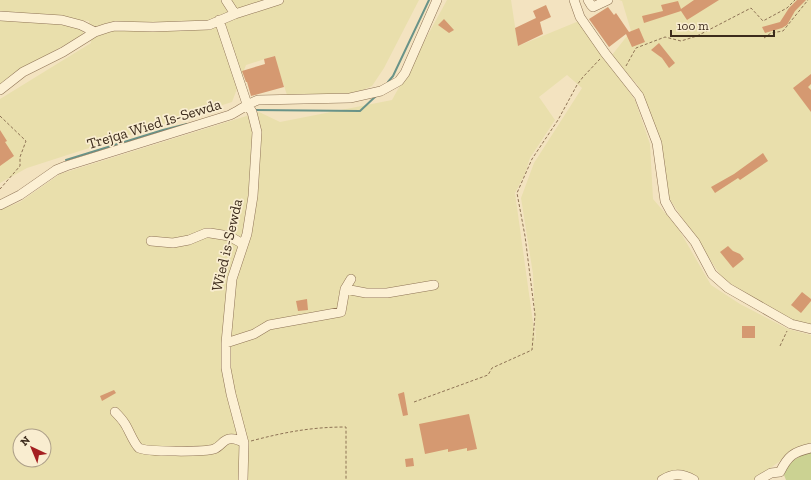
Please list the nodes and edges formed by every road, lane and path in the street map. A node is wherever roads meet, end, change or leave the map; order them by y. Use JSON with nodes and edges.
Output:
{"nodes":[{"id":1,"x":226,"y":0,"type":"edge"},
{"id":2,"x":279,"y":0,"type":"edge"},
{"id":3,"x":437,"y":0,"type":"edge"},
{"id":4,"x":574,"y":0,"type":"edge"},
{"id":5,"x":588,"y":0,"type":"edge"},
{"id":6,"x":608,"y":0,"type":"edge"},
{"id":7,"x":795,"y":0,"type":"edge"},
{"id":8,"x":808,"y":0,"type":"edge"},
{"id":9,"x":235,"y":14,"type":"junction"},
{"id":10,"x":0,"y":16,"type":"edge"},
{"id":11,"x":219,"y":20,"type":"junction"},
{"id":12,"x":95,"y":32,"type":"junction"},
{"id":13,"x":764,"y":38,"type":"dead end"},
{"id":14,"x":605,"y":53,"type":"junction"},
{"id":15,"x":622,"y":73,"type":"junction"},
{"id":16,"x":0,"y":90,"type":"edge"},
{"id":17,"x":247,"y":104,"type":"junction"},
{"id":18,"x":0,"y":116,"type":"edge"},
{"id":19,"x":0,"y":189,"type":"edge"},
{"id":20,"x":0,"y":205,"type":"edge"},
{"id":21,"x":151,"y":241,"type":"dead end"},
{"id":22,"x":243,"y":244,"type":"junction"},
{"id":23,"x":351,"y":278,"type":"dead end"},
{"id":24,"x":434,"y":285,"type":"dead end"},
{"id":25,"x":345,"y":289,"type":"junction"},
{"id":26,"x":791,"y":324,"type":"junction"},
{"id":27,"x":811,"y":329,"type":"edge"},
{"id":28,"x":226,"y":343,"type":"junction"},
{"id":29,"x":780,"y":346,"type":"dead end"},
{"id":30,"x":414,"y":402,"type":"dead end"},
{"id":31,"x":115,"y":412,"type":"dead end"},
{"id":32,"x":244,"y":443,"type":"junction"},
{"id":33,"x":811,"y":448,"type":"edge"},
{"id":34,"x":781,"y":476,"type":"edge"},
{"id":35,"x":243,"y":480,"type":"edge"},
{"id":36,"x":346,"y":480,"type":"edge"},
{"id":37,"x":662,"y":480,"type":"edge"},
{"id":38,"x":694,"y":480,"type":"edge"},
{"id":39,"x":759,"y":480,"type":"edge"}],
"edges":[{"from":1,"to":9,"type":"street"},
{"from":2,"to":9,"type":"street"},
{"from":3,"to":17,"type":"street","name":"Trejqa Wied Is-Sewda"},
{"from":4,"to":14,"type":"street"},
{"from":5,"to":6,"type":"street"},
{"from":7,"to":15,"type":"path"},
{"from":8,"to":13,"type":"path"},
{"from":9,"to":11,"type":"street"},
{"from":10,"to":12,"type":"street"},
{"from":11,"to":12,"type":"street"},
{"from":11,"to":17,"type":"street","name":"Wied is-Sewda"},
{"from":12,"to":16,"type":"street"},
{"from":14,"to":15,"type":"street"},
{"from":14,"to":30,"type":"path"},
{"from":15,"to":26,"type":"street"},
{"from":17,"to":20,"type":"street","name":"Trejqa Wied Is-Sewda"},
{"from":17,"to":22,"type":"street","name":"Wied is-Sewda"},
{"from":18,"to":19,"type":"path"},
{"from":21,"to":22,"type":"street"},
{"from":22,"to":28,"type":"street","name":"Wied is-Sewda"},
{"from":23,"to":25,"type":"street"},
{"from":24,"to":25,"type":"street"},
{"from":25,"to":28,"type":"street"},
{"from":26,"to":27,"type":"street"},
{"from":26,"to":29,"type":"path"},
{"from":28,"to":32,"type":"street","name":"Wied is-Sewda"},
{"from":31,"to":32,"type":"street"},
{"from":32,"to":35,"type":"street","name":"Wied is-Sewda"},
{"from":32,"to":36,"type":"path"},
{"from":33,"to":34,"type":"street"},
{"from":34,"to":39,"type":"street"},
{"from":37,"to":38,"type":"street"}]}
